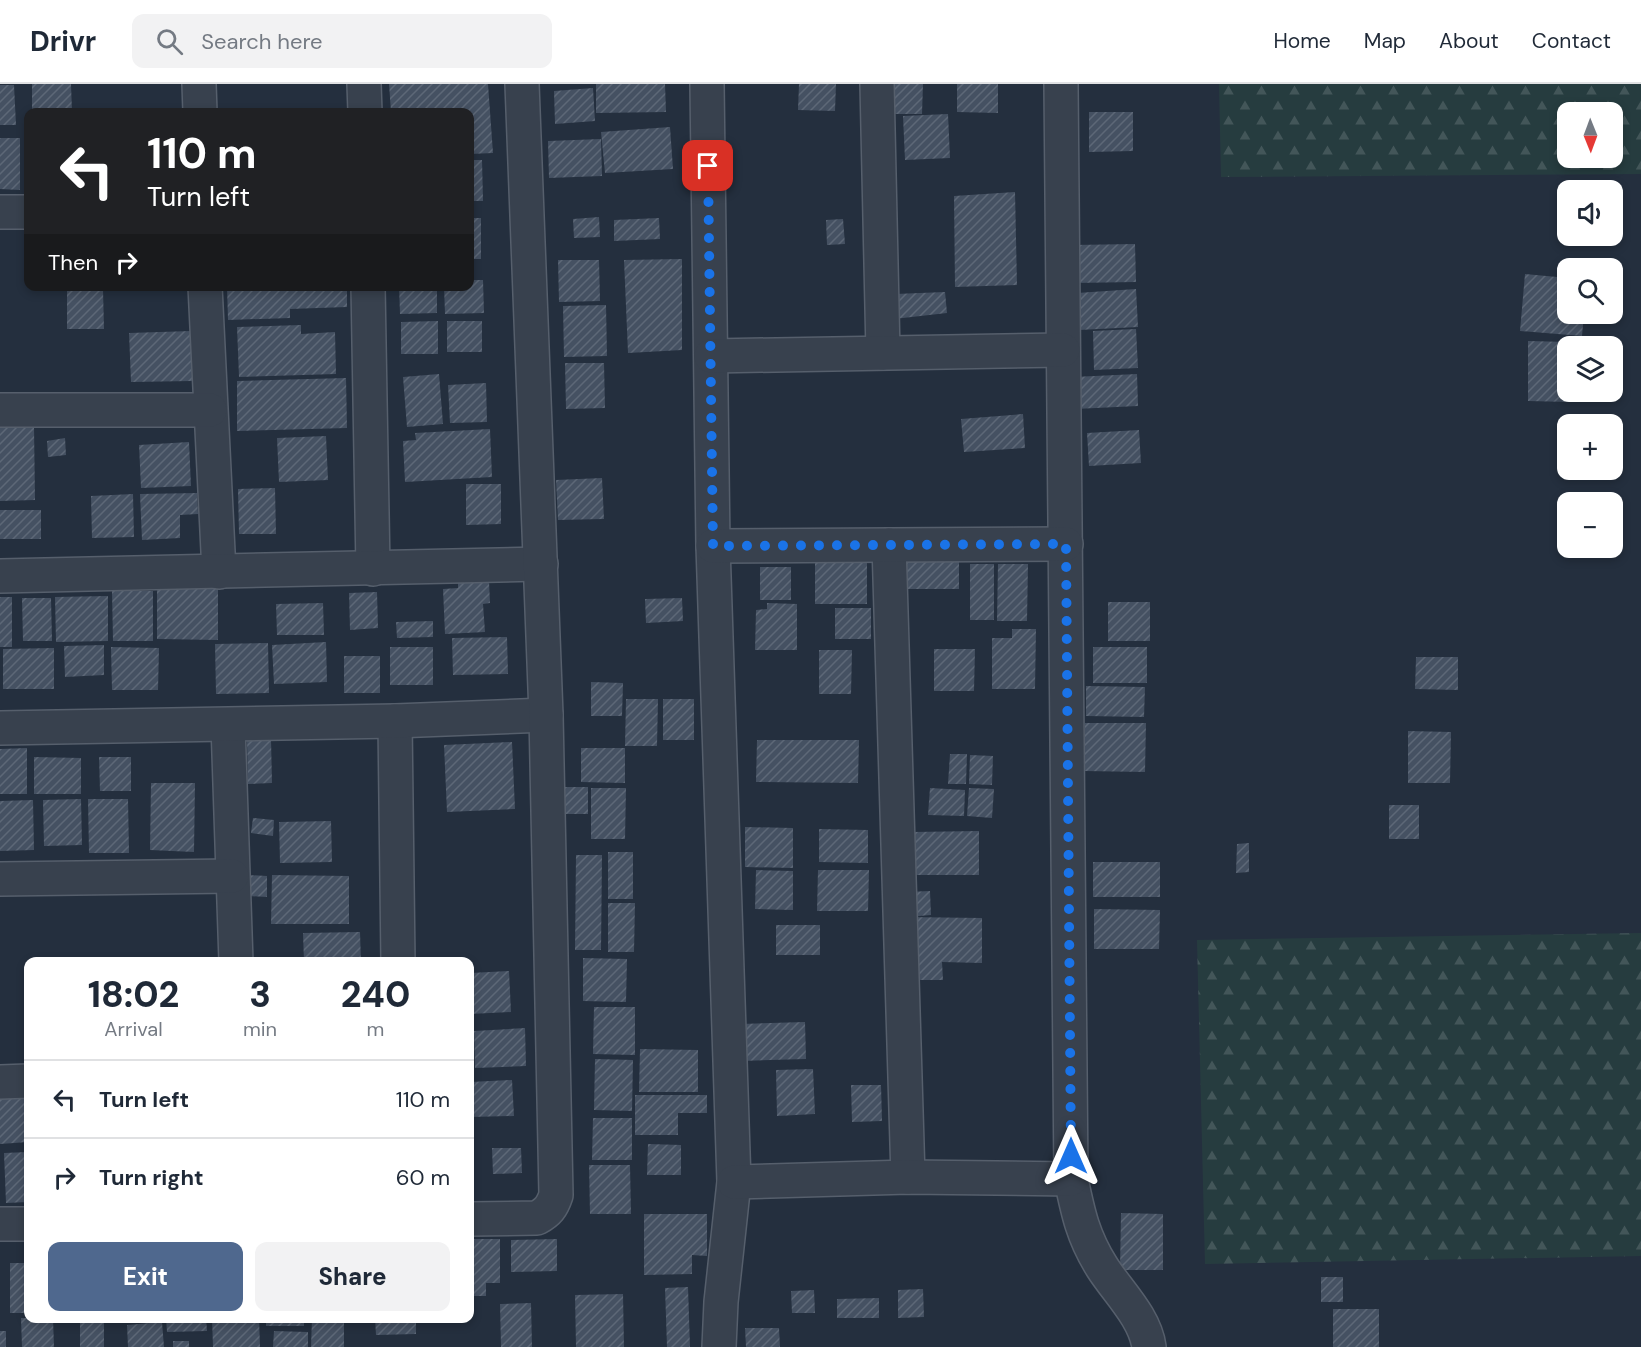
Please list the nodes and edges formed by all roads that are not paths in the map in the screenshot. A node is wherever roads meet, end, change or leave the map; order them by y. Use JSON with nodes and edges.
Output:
{"nodes":[{"id":1,"x":199,"y":84,"type":"edge"},
{"id":2,"x":364,"y":84,"type":"edge"},
{"id":3,"x":522,"y":84,"type":"edge"},
{"id":4,"x":707,"y":84,"type":"edge"},
{"id":5,"x":877,"y":84,"type":"edge"},
{"id":6,"x":1061,"y":84,"type":"edge"},
{"id":7,"x":200,"y":108,"type":"edge"},
{"id":8,"x":364,"y":108,"type":"edge"},
{"id":9,"x":0,"y":212,"type":"edge"},
{"id":10,"x":24,"y":212,"type":"edge"},
{"id":11,"x":205,"y":291,"type":"edge"},
{"id":12,"x":368,"y":291,"type":"edge"},
{"id":13,"x":1063,"y":350,"type":"junction"},
{"id":14,"x":884,"y":353,"type":"junction"},
{"id":15,"x":711,"y":356,"type":"junction"},
{"id":16,"x":0,"y":410,"type":"edge"},
{"id":17,"x":210,"y":410,"type":"junction"},
{"id":18,"x":1066,"y":544,"type":"junction"},
{"id":19,"x":889,"y":545,"type":"junction"},
{"id":20,"x":713,"y":546,"type":"junction"},
{"id":21,"x":541,"y":564,"type":"junction"},
{"id":22,"x":373,"y":569,"type":"junction"},
{"id":23,"x":219,"y":572,"type":"junction"},
{"id":24,"x":0,"y":576,"type":"edge"},
{"id":25,"x":546,"y":715,"type":"junction"},
{"id":26,"x":395,"y":721,"type":"junction"},
{"id":27,"x":228,"y":725,"type":"junction"},
{"id":28,"x":0,"y":728,"type":"edge"},
{"id":29,"x":232,"y":876,"type":"junction"},
{"id":30,"x":0,"y":879,"type":"edge"},
{"id":31,"x":236,"y":957,"type":"edge"},
{"id":32,"x":398,"y":957,"type":"edge"},
{"id":33,"x":24,"y":1081,"type":"edge"},
{"id":34,"x":0,"y":1082,"type":"edge"},
{"id":35,"x":908,"y":1177,"type":"junction"},
{"id":36,"x":1071,"y":1179,"type":"junction"},
{"id":37,"x":734,"y":1182,"type":"junction"},
{"id":38,"x":474,"y":1219,"type":"edge"},
{"id":39,"x":0,"y":1224,"type":"edge"},
{"id":40,"x":24,"y":1224,"type":"edge"},
{"id":41,"x":719,"y":1347,"type":"edge"},
{"id":42,"x":1149,"y":1347,"type":"edge"}],
"edges":[{"from":1,"to":7,"type":"street"},
{"from":2,"to":8,"type":"street"},
{"from":3,"to":21,"type":"street"},
{"from":4,"to":15,"type":"street"},
{"from":5,"to":14,"type":"street"},
{"from":6,"to":13,"type":"street"},
{"from":9,"to":10,"type":"street"},
{"from":11,"to":17,"type":"street"},
{"from":12,"to":22,"type":"street"},
{"from":13,"to":14,"type":"street"},
{"from":13,"to":18,"type":"street"},
{"from":14,"to":15,"type":"street"},
{"from":15,"to":20,"type":"street"},
{"from":16,"to":17,"type":"street"},
{"from":17,"to":23,"type":"street"},
{"from":18,"to":19,"type":"street"},
{"from":18,"to":36,"type":"street"},
{"from":19,"to":20,"type":"street"},
{"from":19,"to":35,"type":"street"},
{"from":20,"to":37,"type":"street"},
{"from":21,"to":22,"type":"street"},
{"from":21,"to":25,"type":"street"},
{"from":22,"to":23,"type":"street"},
{"from":23,"to":24,"type":"street"},
{"from":25,"to":26,"type":"street"},
{"from":25,"to":38,"type":"street"},
{"from":26,"to":27,"type":"street"},
{"from":26,"to":32,"type":"street"},
{"from":27,"to":28,"type":"street"},
{"from":27,"to":29,"type":"street"},
{"from":29,"to":30,"type":"street"},
{"from":29,"to":31,"type":"street"},
{"from":33,"to":34,"type":"street"},
{"from":35,"to":36,"type":"street"},
{"from":35,"to":37,"type":"street"},
{"from":36,"to":42,"type":"street"},
{"from":37,"to":41,"type":"street"},
{"from":39,"to":40,"type":"street"}]}
